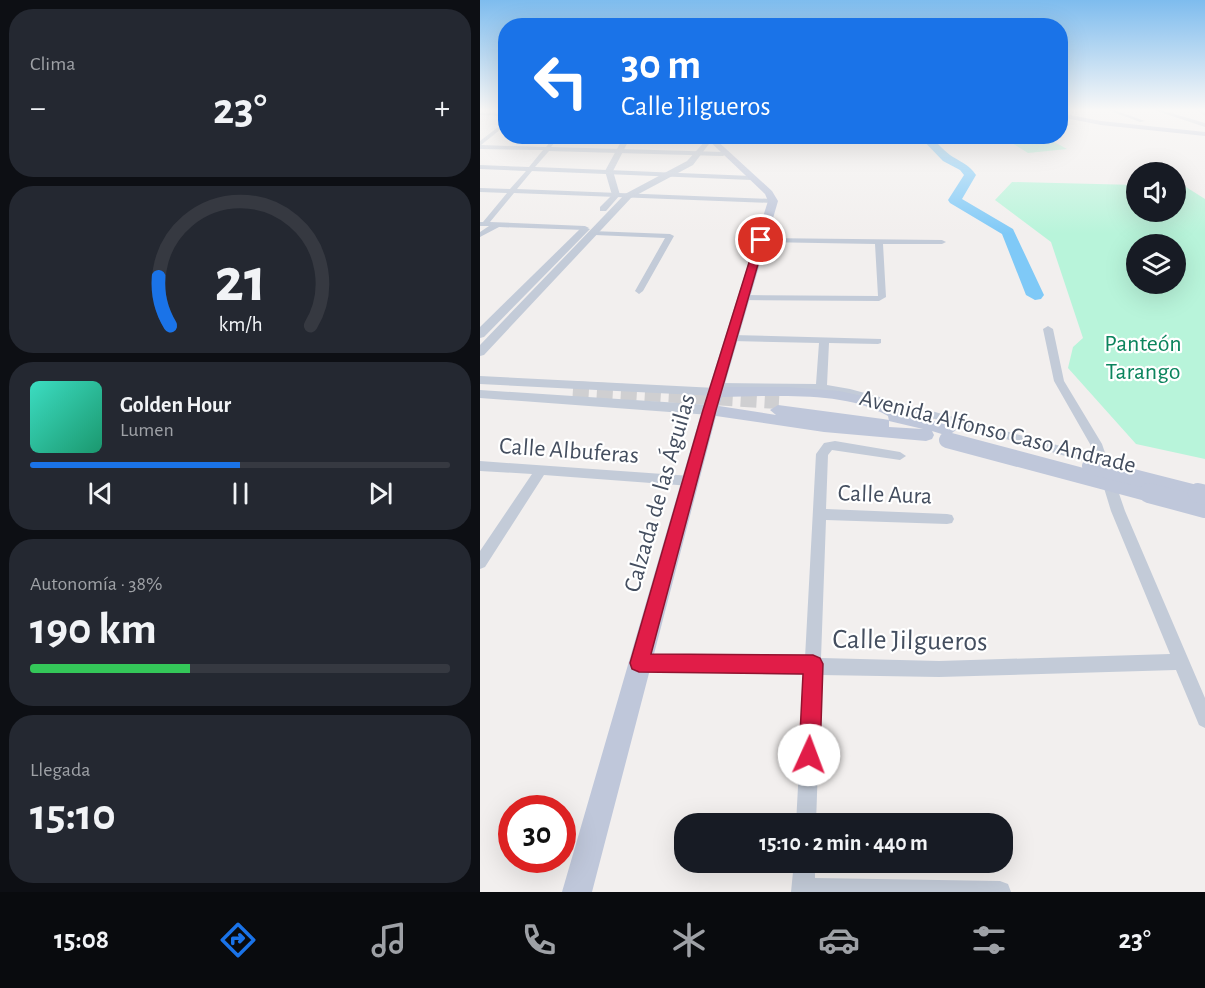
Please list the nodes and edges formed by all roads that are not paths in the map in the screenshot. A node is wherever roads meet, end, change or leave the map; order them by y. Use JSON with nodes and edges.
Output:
{"nodes":[{"id":1,"x":547,"y":150,"type":"edge"},
{"id":2,"x":570,"y":151,"type":"edge"},
{"id":3,"x":702,"y":151,"type":"edge"},
{"id":4,"x":720,"y":151,"type":"edge"},
{"id":5,"x":621,"y":152,"type":"junction"},
{"id":6,"x":700,"y":154,"type":"junction"},
{"id":7,"x":723,"y":154,"type":"junction"},
{"id":8,"x":480,"y":167,"type":"edge"},
{"id":9,"x":531,"y":168,"type":"junction"},
{"id":10,"x":609,"y":171,"type":"junction"},
{"id":11,"x":672,"y":174,"type":"junction"},
{"id":12,"x":752,"y":178,"type":"junction"},
{"id":13,"x":603,"y":180,"type":"dead end"},
{"id":14,"x":480,"y":190,"type":"edge"},
{"id":15,"x":513,"y":191,"type":"junction"},
{"id":16,"x":616,"y":195,"type":"junction"},
{"id":17,"x":628,"y":196,"type":"junction"},
{"id":18,"x":773,"y":201,"type":"junction"},
{"id":19,"x":483,"y":224,"type":"edge"},
{"id":20,"x":497,"y":225,"type":"junction"},
{"id":21,"x":590,"y":230,"type":"junction"},
{"id":22,"x":480,"y":235,"type":"edge"},
{"id":23,"x":761,"y":240,"type":"junction"},
{"id":24,"x":879,"y":241,"type":"junction"},
{"id":25,"x":942,"y":242,"type":"dead end"},
{"id":26,"x":565,"y":248,"type":"junction"},
{"id":27,"x":579,"y":249,"type":"junction"},
{"id":28,"x":639,"y":291,"type":"dead end"},
{"id":29,"x":744,"y":298,"type":"junction"},
{"id":30,"x":1048,"y":329,"type":"dead end"},
{"id":31,"x":480,"y":334,"type":"edge"},
{"id":32,"x":732,"y":338,"type":"junction"},
{"id":33,"x":824,"y":340,"type":"junction"},
{"id":34,"x":878,"y":341,"type":"dead end"},
{"id":35,"x":480,"y":352,"type":"edge"},
{"id":36,"x":480,"y":380,"type":"edge"},
{"id":37,"x":821,"y":388,"type":"junction"},
{"id":38,"x":480,"y":394,"type":"edge"},
{"id":39,"x":715,"y":396,"type":"junction"},
{"id":40,"x":904,"y":418,"type":"junction"},
{"id":41,"x":926,"y":435,"type":"junction"},
{"id":42,"x":948,"y":435,"type":"junction"},
{"id":43,"x":900,"y":456,"type":"dead end"},
{"id":44,"x":1102,"y":462,"type":"junction"},
{"id":45,"x":480,"y":466,"type":"edge"},
{"id":46,"x":541,"y":470,"type":"junction"},
{"id":47,"x":691,"y":481,"type":"junction"},
{"id":48,"x":1205,"y":495,"type":"edge"},
{"id":49,"x":1205,"y":508,"type":"edge"},
{"id":50,"x":820,"y":514,"type":"junction"},
{"id":51,"x":947,"y":519,"type":"dead end"},
{"id":52,"x":480,"y":563,"type":"edge"},
{"id":53,"x":1181,"y":662,"type":"junction"},
{"id":54,"x":639,"y":663,"type":"junction"},
{"id":55,"x":813,"y":664,"type":"junction"},
{"id":56,"x":1205,"y":719,"type":"edge"},
{"id":57,"x":806,"y":813,"type":"edge"},
{"id":58,"x":804,"y":873,"type":"edge"},
{"id":59,"x":803,"y":891,"type":"edge"},
{"id":60,"x":577,"y":892,"type":"edge"},
{"id":61,"x":1000,"y":892,"type":"edge"}],
"edges":[{"from":1,"to":9,"type":"street"},
{"from":2,"to":5,"type":"street"},
{"from":3,"to":6,"type":"street"},
{"from":4,"to":7,"type":"main road"},
{"from":5,"to":6,"type":"street"},
{"from":5,"to":10,"type":"street"},
{"from":6,"to":7,"type":"street"},
{"from":6,"to":11,"type":"street"},
{"from":7,"to":12,"type":"main road"},
{"from":8,"to":9,"type":"street"},
{"from":9,"to":10,"type":"street"},
{"from":9,"to":15,"type":"street"},
{"from":10,"to":11,"type":"street"},
{"from":10,"to":13,"type":"street"},
{"from":10,"to":16,"type":"street"},
{"from":11,"to":12,"type":"street"},
{"from":11,"to":17,"type":"street"},
{"from":12,"to":18,"type":"main road"},
{"from":14,"to":15,"type":"street"},
{"from":15,"to":16,"type":"street"},
{"from":15,"to":19,"type":"street"},
{"from":16,"to":17,"type":"street"},
{"from":16,"to":21,"type":"street"},
{"from":17,"to":18,"type":"street"},
{"from":17,"to":21,"type":"street"},
{"from":18,"to":23,"type":"main road","name":"Calzada de las Águilas"},
{"from":19,"to":20,"type":"street"},
{"from":20,"to":21,"type":"street"},
{"from":20,"to":22,"type":"street"},
{"from":21,"to":26,"type":"street"},
{"from":21,"to":27,"type":"street"},
{"from":21,"to":28,"type":"street"},
{"from":23,"to":24,"type":"street"},
{"from":23,"to":29,"type":"main road","name":"Calzada de las Águilas"},
{"from":24,"to":25,"type":"street"},
{"from":24,"to":29,"type":"street"},
{"from":26,"to":27,"type":"street"},
{"from":26,"to":31,"type":"street"},
{"from":27,"to":35,"type":"street"},
{"from":29,"to":32,"type":"main road","name":"Calzada de las Águilas"},
{"from":30,"to":44,"type":"street"},
{"from":32,"to":33,"type":"street"},
{"from":32,"to":39,"type":"main road","name":"Calzada de las Águilas"},
{"from":33,"to":34,"type":"street"},
{"from":33,"to":37,"type":"street"},
{"from":36,"to":39,"type":"street"},
{"from":37,"to":39,"type":"street","name":"Avenida Alfonso Caso Andrade"},
{"from":37,"to":44,"type":"street","name":"Avenida Alfonso Caso Andrade"},
{"from":38,"to":39,"type":"street"},
{"from":39,"to":40,"type":"main road"},
{"from":39,"to":41,"type":"main road"},
{"from":39,"to":47,"type":"main road","name":"Calzada de las Águilas"},
{"from":40,"to":41,"type":"main road","name":"Avenida Alfonso Caso Andrade"},
{"from":40,"to":42,"type":"main road","name":"Avenida Alfonso Caso Andrade"},
{"from":41,"to":42,"type":"main road","name":"Avenida Alfonso Caso Andrade"},
{"from":42,"to":48,"type":"main road","name":"Avenida Alfonso Caso Andrade","bridge":true},
{"from":42,"to":49,"type":"main road","name":"Avenida Alfonso Caso Andrade","bridge":true},
{"from":43,"to":50,"type":"street"},
{"from":44,"to":53,"type":"street"},
{"from":45,"to":46,"type":"street","name":"Calle Albuferas"},
{"from":46,"to":47,"type":"street","name":"Calle Albuferas"},
{"from":46,"to":52,"type":"street"},
{"from":47,"to":54,"type":"main road","name":"Calzada de las Águilas"},
{"from":50,"to":51,"type":"street","name":"Calle Aura"},
{"from":50,"to":55,"type":"street"},
{"from":53,"to":55,"type":"street","name":"Calle Jilgueros"},
{"from":53,"to":56,"type":"street"},
{"from":54,"to":55,"type":"street","name":"Calle Jilgueros"},
{"from":54,"to":60,"type":"main road","name":"Calzada de las Águilas"},
{"from":55,"to":57,"type":"street"},
{"from":58,"to":59,"type":"street"},
{"from":59,"to":61,"type":"street"}]}
